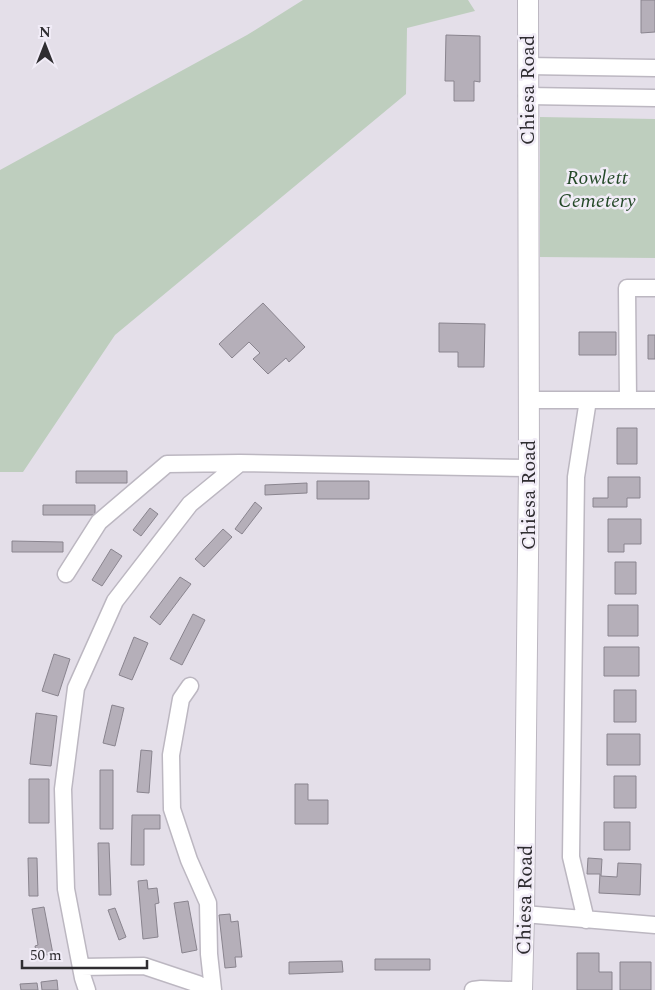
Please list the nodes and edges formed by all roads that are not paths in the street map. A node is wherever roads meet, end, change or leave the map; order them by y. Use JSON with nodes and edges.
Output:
{"nodes":[{"id":1,"x":528,"y":0,"type":"edge"},
{"id":2,"x":527,"y":66,"type":"junction"},
{"id":3,"x":655,"y":68,"type":"edge"},
{"id":4,"x":527,"y":96,"type":"junction"},
{"id":5,"x":655,"y":98,"type":"edge"},
{"id":6,"x":655,"y":288,"type":"edge"},
{"id":7,"x":528,"y":400,"type":"junction"},
{"id":8,"x":588,"y":400,"type":"junction"},
{"id":9,"x":628,"y":400,"type":"junction"},
{"id":10,"x":655,"y":400,"type":"edge"},
{"id":11,"x":240,"y":462,"type":"junction"},
{"id":12,"x":529,"y":468,"type":"junction"},
{"id":13,"x":66,"y":574,"type":"dead end"},
{"id":14,"x":190,"y":686,"type":"dead end"},
{"id":15,"x":524,"y":914,"type":"junction"},
{"id":16,"x":586,"y":920,"type":"junction"},
{"id":17,"x":655,"y":925,"type":"edge"},
{"id":18,"x":81,"y":967,"type":"junction"},
{"id":19,"x":87,"y":990,"type":"edge"},
{"id":20,"x":208,"y":990,"type":"edge"},
{"id":21,"x":214,"y":990,"type":"edge"},
{"id":22,"x":473,"y":990,"type":"edge"},
{"id":23,"x":512,"y":990,"type":"edge"},
{"id":24,"x":522,"y":990,"type":"edge"}],
"edges":[{"from":1,"to":2,"type":"main road","name":"Chiesa Road"},
{"from":2,"to":3,"type":"street"},
{"from":2,"to":4,"type":"main road","name":"Chiesa Road"},
{"from":4,"to":5,"type":"street"},
{"from":4,"to":7,"type":"main road","name":"Chiesa Road"},
{"from":6,"to":9,"type":"street"},
{"from":7,"to":8,"type":"street"},
{"from":7,"to":12,"type":"main road","name":"Chiesa Road"},
{"from":8,"to":9,"type":"street"},
{"from":8,"to":16,"type":"street"},
{"from":9,"to":10,"type":"street"},
{"from":11,"to":12,"type":"street"},
{"from":11,"to":13,"type":"street"},
{"from":11,"to":18,"type":"street"},
{"from":12,"to":15,"type":"main road","name":"Chiesa Road"},
{"from":14,"to":21,"type":"street"},
{"from":15,"to":16,"type":"street"},
{"from":15,"to":24,"type":"main road","name":"Chiesa Road"},
{"from":16,"to":17,"type":"street"},
{"from":18,"to":19,"type":"street"},
{"from":18,"to":20,"type":"street"},
{"from":22,"to":23,"type":"street"}]}
